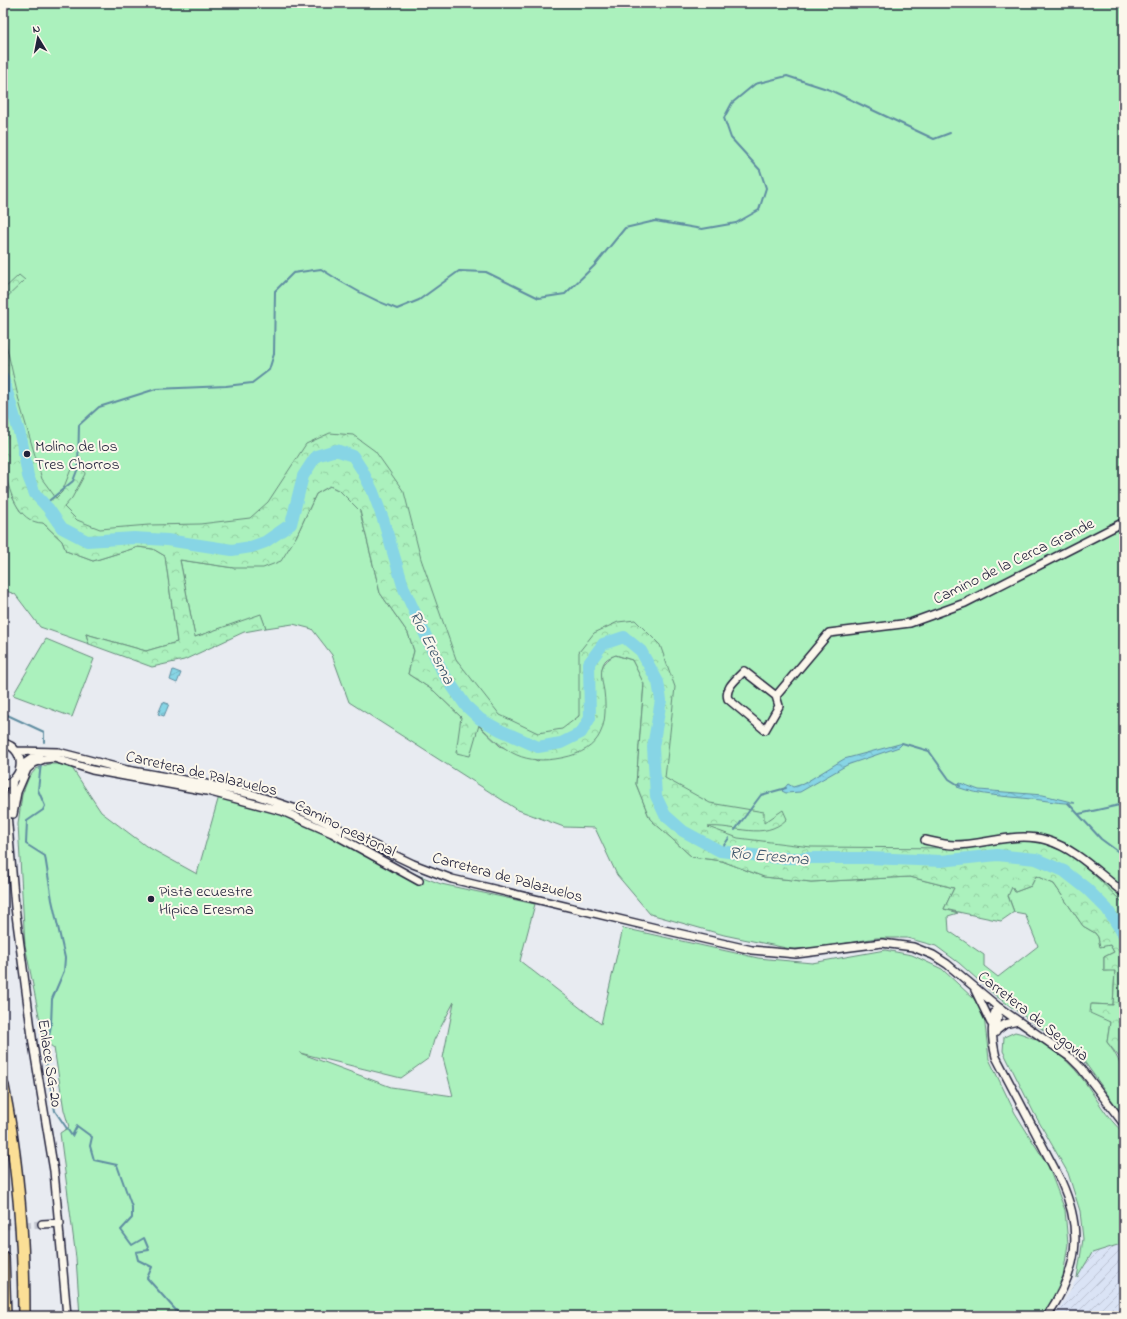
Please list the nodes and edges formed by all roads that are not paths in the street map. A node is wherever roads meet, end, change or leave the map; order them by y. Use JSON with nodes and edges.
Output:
{"nodes":[{"id":1,"x":1124,"y":522,"type":"edge"},
{"id":2,"x":776,"y":696,"type":"junction"},
{"id":3,"x":3,"y":743,"type":"edge"},
{"id":4,"x":16,"y":751,"type":"junction"},
{"id":5,"x":40,"y":752,"type":"junction"},
{"id":6,"x":21,"y":766,"type":"junction"},
{"id":7,"x":14,"y":780,"type":"junction"},
{"id":8,"x":3,"y":785,"type":"edge"},
{"id":9,"x":3,"y":804,"type":"edge"},
{"id":10,"x":10,"y":814,"type":"junction"},
{"id":11,"x":925,"y":840,"type":"dead end"},
{"id":12,"x":419,"y":881,"type":"dead end"},
{"id":13,"x":1124,"y":893,"type":"edge"},
{"id":14,"x":934,"y":955,"type":"joint"},
{"id":15,"x":972,"y":984,"type":"junction"},
{"id":16,"x":998,"y":1007,"type":"junction"},
{"id":17,"x":1018,"y":1021,"type":"junction"},
{"id":18,"x":994,"y":1031,"type":"junction"},
{"id":19,"x":3,"y":1086,"type":"edge"},
{"id":20,"x":1124,"y":1124,"type":"edge"},
{"id":21,"x":60,"y":1223,"type":"junction"},
{"id":22,"x":42,"y":1224,"type":"tunnel mouth"},
{"id":23,"x":23,"y":1243,"type":"junction"},
{"id":24,"x":3,"y":1257,"type":"edge"},
{"id":25,"x":5,"y":1316,"type":"edge"},
{"id":26,"x":24,"y":1316,"type":"edge"},
{"id":27,"x":31,"y":1316,"type":"edge"},
{"id":28,"x":67,"y":1316,"type":"edge"},
{"id":29,"x":1047,"y":1316,"type":"edge"}],
"edges":[{"from":1,"to":2,"type":"street","name":"Camino de la Cerca Grande"},
{"from":2,"to":2,"type":"street"},
{"from":3,"to":4,"type":"street"},
{"from":4,"to":5,"type":"street","name":"Carretera de Palazuelos"},
{"from":4,"to":6,"type":"street"},
{"from":5,"to":6,"type":"street"},
{"from":5,"to":14,"type":"street","name":"Carretera de Palazuelos"},
{"from":6,"to":7,"type":"street","name":"Enlace SG-20"},
{"from":7,"to":8,"type":"street"},
{"from":7,"to":10,"type":"street","name":"Enlace SG-20"},
{"from":9,"to":10,"type":"street","name":"Enlace SG-20"},
{"from":10,"to":12,"type":"street","name":"Camino peatonal"},
{"from":10,"to":21,"type":"street","name":"Enlace SG-20"},
{"from":11,"to":13,"type":"street"},
{"from":14,"to":15,"type":"street","name":"Carretera de Segovia"},
{"from":15,"to":16,"type":"street","name":"Carretera de Segovia"},
{"from":15,"to":18,"type":"street"},
{"from":16,"to":17,"type":"street","name":"Carretera de Segovia"},
{"from":16,"to":18,"type":"street"},
{"from":17,"to":18,"type":"street"},
{"from":17,"to":20,"type":"street","name":"Carretera de Segovia"},
{"from":18,"to":29,"type":"street"},
{"from":19,"to":23,"type":"highway"},
{"from":21,"to":22,"type":"street"},
{"from":21,"to":28,"type":"street","name":"Enlace SG-20"},
{"from":23,"to":26,"type":"highway"},
{"from":23,"to":27,"type":"highway"},
{"from":24,"to":25,"type":"highway"}]}
